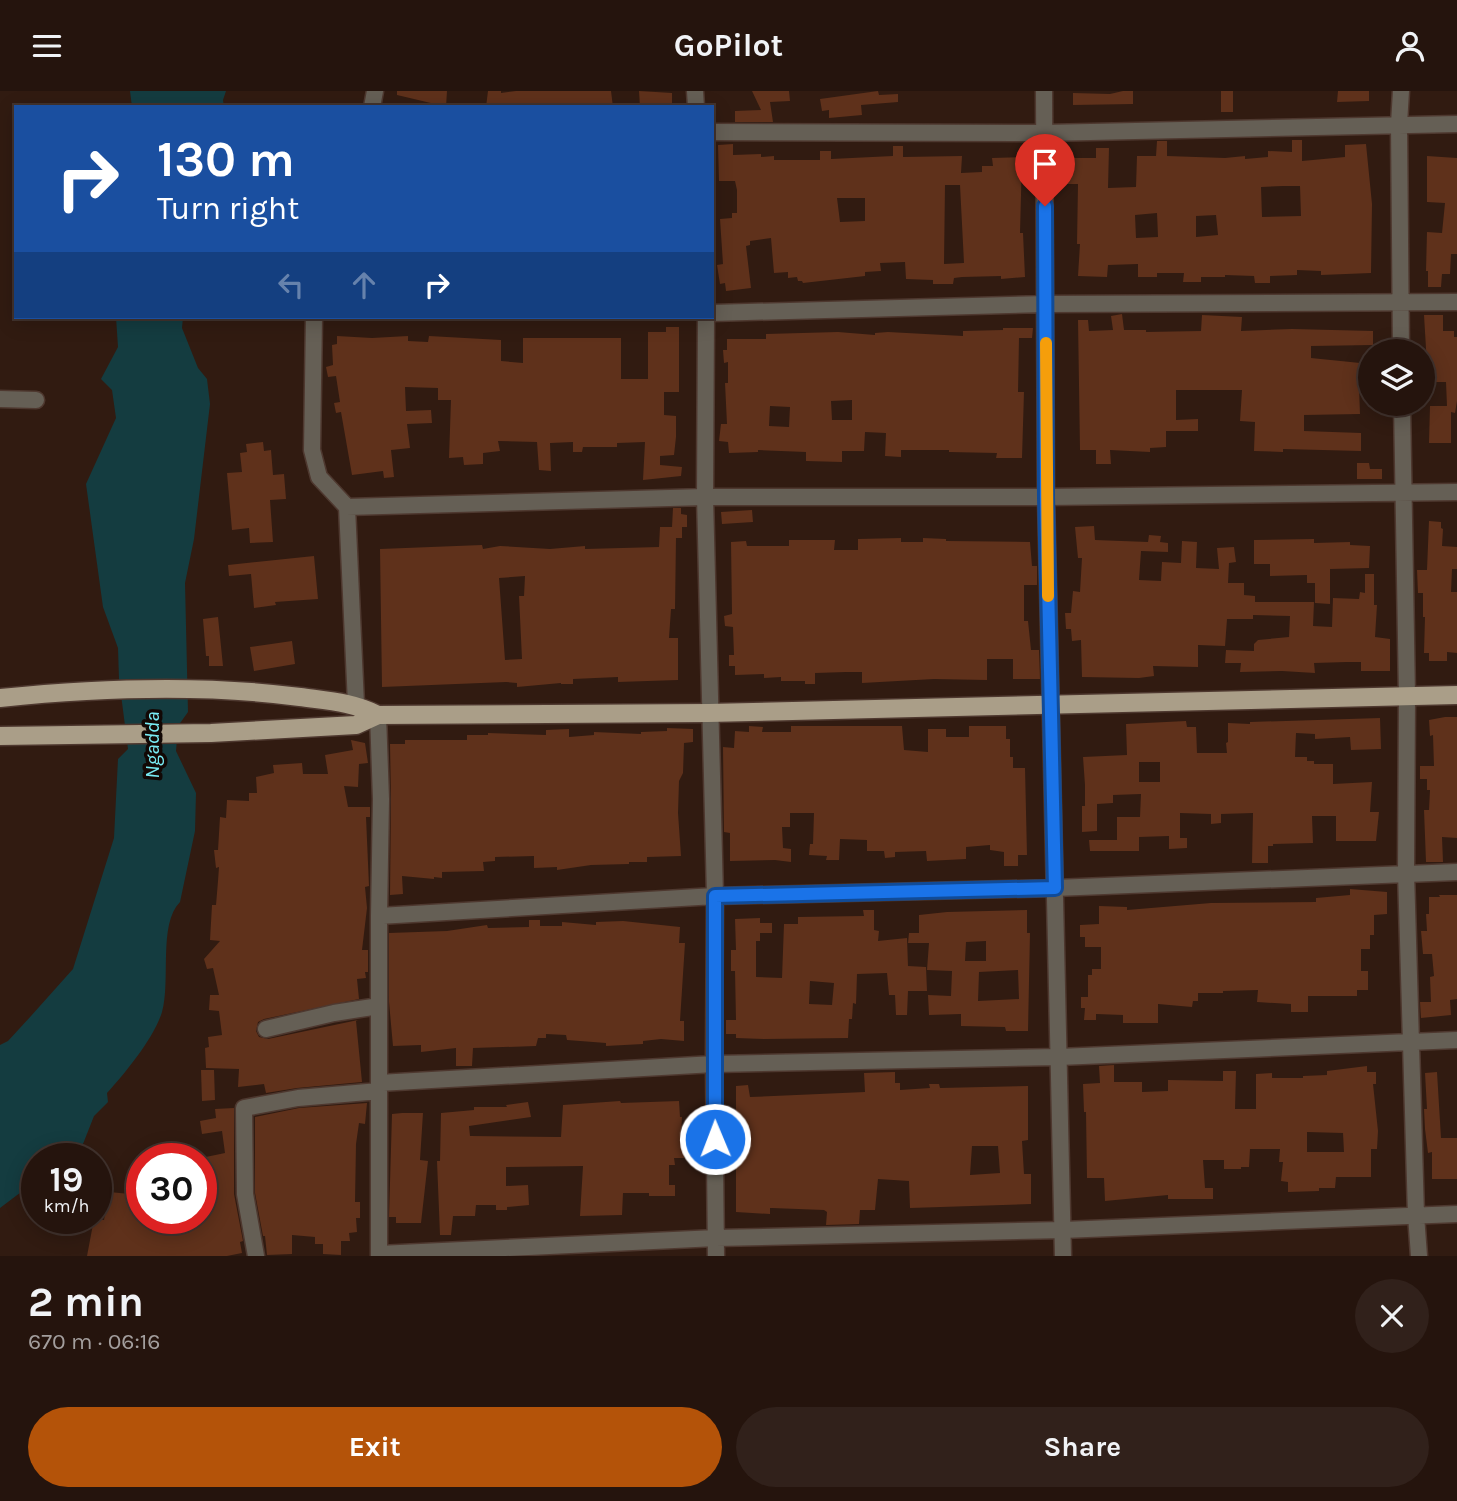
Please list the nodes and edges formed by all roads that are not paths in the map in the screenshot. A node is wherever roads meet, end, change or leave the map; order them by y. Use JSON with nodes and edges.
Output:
{"nodes":[{"id":1,"x":1044,"y":91,"type":"edge"},
{"id":2,"x":1401,"y":91,"type":"edge"},
{"id":3,"x":1399,"y":124,"type":"junction"},
{"id":4,"x":1457,"y":124,"type":"edge"},
{"id":5,"x":714,"y":132,"type":"edge"},
{"id":6,"x":1045,"y":133,"type":"junction"},
{"id":7,"x":1400,"y":302,"type":"junction"},
{"id":8,"x":1457,"y":302,"type":"edge"},
{"id":9,"x":1046,"y":304,"type":"junction"},
{"id":10,"x":714,"y":313,"type":"edge"},
{"id":11,"x":313,"y":319,"type":"edge"},
{"id":12,"x":706,"y":319,"type":"edge"},
{"id":13,"x":1401,"y":339,"type":"edge"},
{"id":14,"x":0,"y":399,"type":"edge"},
{"id":15,"x":36,"y":400,"type":"dead end"},
{"id":16,"x":1402,"y":416,"type":"edge"},
{"id":17,"x":1404,"y":492,"type":"junction"},
{"id":18,"x":1457,"y":492,"type":"edge"},
{"id":19,"x":705,"y":497,"type":"junction"},
{"id":20,"x":1046,"y":497,"type":"junction"},
{"id":21,"x":347,"y":507,"type":"junction"},
{"id":22,"x":1457,"y":695,"type":"edge"},
{"id":23,"x":1407,"y":696,"type":"junction"},
{"id":24,"x":0,"y":698,"type":"edge"},
{"id":25,"x":356,"y":704,"type":"junction"},
{"id":26,"x":1051,"y":705,"type":"junction"},
{"id":27,"x":708,"y":713,"type":"junction"},
{"id":28,"x":378,"y":715,"type":"junction"},
{"id":29,"x":0,"y":736,"type":"edge"},
{"id":30,"x":1457,"y":872,"type":"edge"},
{"id":31,"x":1406,"y":873,"type":"junction"},
{"id":32,"x":1055,"y":888,"type":"junction"},
{"id":33,"x":715,"y":896,"type":"junction"},
{"id":34,"x":379,"y":916,"type":"junction"},
{"id":35,"x":379,"y":1006,"type":"junction"},
{"id":36,"x":266,"y":1029,"type":"dead end"},
{"id":37,"x":1457,"y":1040,"type":"edge"},
{"id":38,"x":1410,"y":1042,"type":"junction"},
{"id":39,"x":1059,"y":1057,"type":"junction"},
{"id":40,"x":713,"y":1063,"type":"junction"},
{"id":41,"x":379,"y":1087,"type":"junction"},
{"id":42,"x":1457,"y":1215,"type":"edge"},
{"id":43,"x":1416,"y":1216,"type":"junction"},
{"id":44,"x":1063,"y":1230,"type":"junction"},
{"id":45,"x":716,"y":1238,"type":"junction"},
{"id":46,"x":379,"y":1255,"type":"edge"},
{"id":47,"x":256,"y":1256,"type":"edge"},
{"id":48,"x":716,"y":1256,"type":"edge"},
{"id":49,"x":1063,"y":1256,"type":"edge"},
{"id":50,"x":1419,"y":1256,"type":"edge"}],
"edges":[{"from":1,"to":6,"type":"street"},
{"from":2,"to":3,"type":"street"},
{"from":3,"to":4,"type":"street"},
{"from":3,"to":6,"type":"street"},
{"from":3,"to":7,"type":"street"},
{"from":5,"to":6,"type":"street"},
{"from":6,"to":9,"type":"street"},
{"from":7,"to":8,"type":"street"},
{"from":7,"to":9,"type":"street"},
{"from":7,"to":13,"type":"street"},
{"from":9,"to":10,"type":"street"},
{"from":9,"to":20,"type":"street"},
{"from":11,"to":21,"type":"street"},
{"from":12,"to":19,"type":"street"},
{"from":14,"to":15,"type":"street"},
{"from":16,"to":17,"type":"street"},
{"from":17,"to":18,"type":"street"},
{"from":17,"to":20,"type":"street"},
{"from":17,"to":23,"type":"street"},
{"from":19,"to":20,"type":"street"},
{"from":19,"to":21,"type":"street"},
{"from":19,"to":27,"type":"street"},
{"from":20,"to":26,"type":"street"},
{"from":21,"to":25,"type":"street"},
{"from":22,"to":23,"type":"main road"},
{"from":23,"to":26,"type":"main road"},
{"from":23,"to":31,"type":"street"},
{"from":24,"to":25,"type":"main road"},
{"from":25,"to":28,"type":"main road"},
{"from":26,"to":27,"type":"main road"},
{"from":26,"to":32,"type":"street"},
{"from":27,"to":28,"type":"main road"},
{"from":27,"to":33,"type":"street"},
{"from":28,"to":29,"type":"main road"},
{"from":28,"to":34,"type":"street"},
{"from":30,"to":31,"type":"street"},
{"from":31,"to":32,"type":"street"},
{"from":31,"to":38,"type":"street"},
{"from":32,"to":33,"type":"street"},
{"from":32,"to":39,"type":"street"},
{"from":33,"to":34,"type":"street"},
{"from":33,"to":40,"type":"street"},
{"from":34,"to":35,"type":"street"},
{"from":35,"to":36,"type":"street"},
{"from":35,"to":41,"type":"street"},
{"from":37,"to":38,"type":"street"},
{"from":38,"to":39,"type":"street"},
{"from":38,"to":43,"type":"street"},
{"from":39,"to":40,"type":"street"},
{"from":39,"to":44,"type":"street"},
{"from":40,"to":41,"type":"street"},
{"from":40,"to":45,"type":"street"},
{"from":41,"to":46,"type":"street"},
{"from":41,"to":47,"type":"street"},
{"from":42,"to":43,"type":"street"},
{"from":43,"to":44,"type":"street"},
{"from":43,"to":50,"type":"street"},
{"from":44,"to":45,"type":"street"},
{"from":44,"to":49,"type":"street"},
{"from":45,"to":46,"type":"street"},
{"from":45,"to":48,"type":"street"}]}
